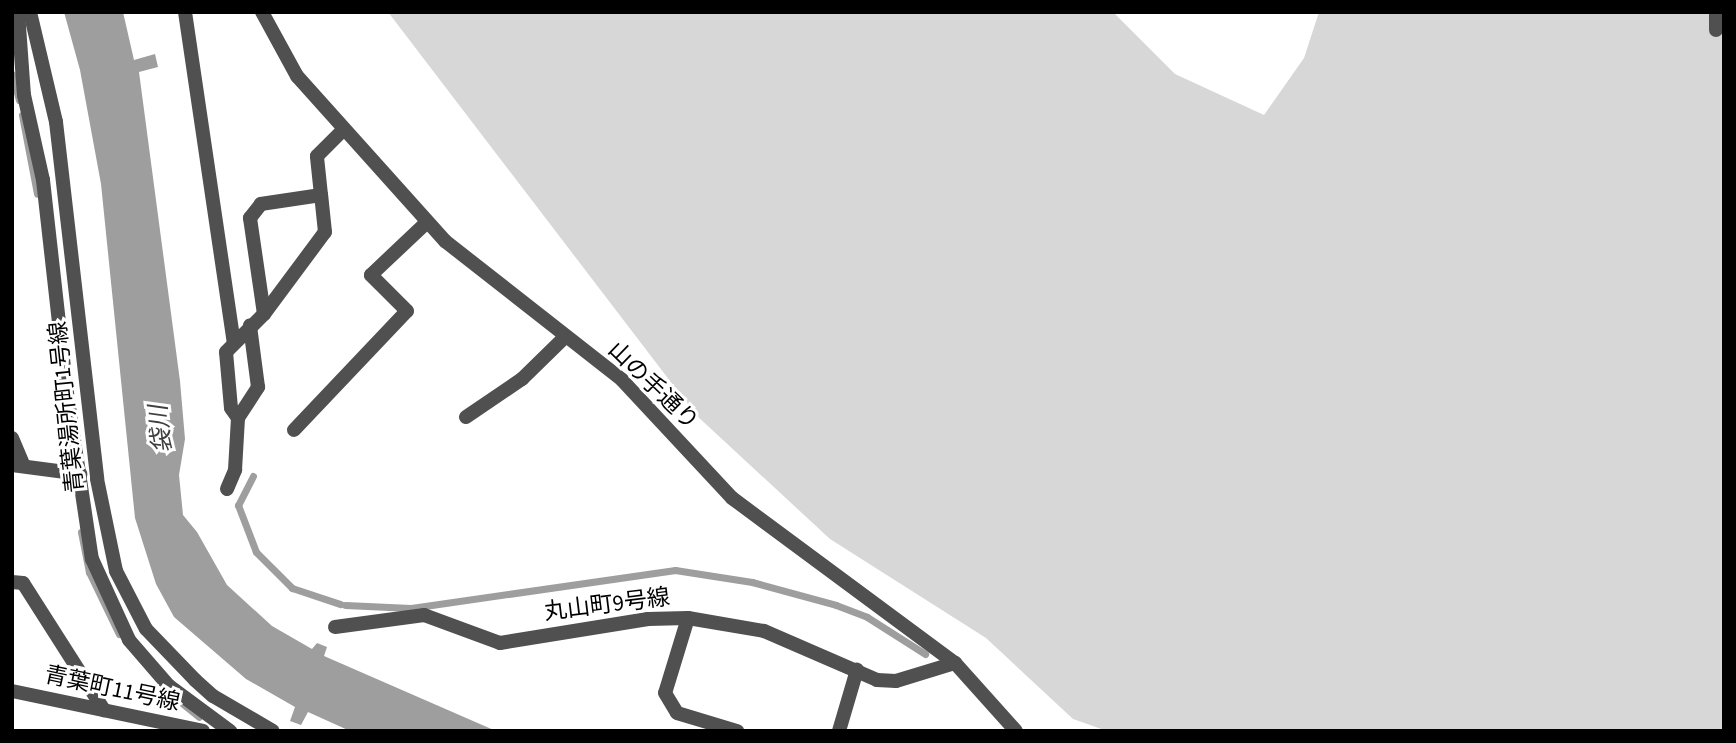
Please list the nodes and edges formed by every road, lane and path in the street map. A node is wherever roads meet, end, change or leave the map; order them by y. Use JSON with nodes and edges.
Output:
{"nodes":[{"id":1,"x":18,"y":12,"type":"edge"},
{"id":2,"x":30,"y":12,"type":"edge"},
{"id":3,"x":185,"y":12,"type":"edge"},
{"id":4,"x":261,"y":12,"type":"edge"},
{"id":5,"x":1716,"y":12,"type":"edge"},
{"id":6,"x":1716,"y":30,"type":"dead end"},
{"id":7,"x":343,"y":130,"type":"junction"},
{"id":8,"x":321,"y":195,"type":"junction"},
{"id":9,"x":427,"y":222,"type":"junction"},
{"id":10,"x":264,"y":314,"type":"junction"},
{"id":11,"x":250,"y":326,"type":"junction"},
{"id":12,"x":565,"y":337,"type":"junction"},
{"id":13,"x":234,"y":342,"type":"junction"},
{"id":14,"x":466,"y":417,"type":"dead end"},
{"id":15,"x":238,"y":418,"type":"junction"},
{"id":16,"x":294,"y":430,"type":"dead end"},
{"id":17,"x":12,"y":438,"type":"edge"},
{"id":18,"x":18,"y":466,"type":"edge"},
{"id":19,"x":80,"y":474,"type":"junction"},
{"id":20,"x":227,"y":489,"type":"dead end"},
{"id":21,"x":12,"y":582,"type":"edge"},
{"id":22,"x":688,"y":618,"type":"junction"},
{"id":23,"x":335,"y":627,"type":"dead end"},
{"id":24,"x":956,"y":663,"type":"junction"},
{"id":25,"x":857,"y":670,"type":"junction"},
{"id":26,"x":12,"y":691,"type":"edge"},
{"id":27,"x":104,"y":710,"type":"junction"},
{"id":28,"x":203,"y":731,"type":"edge"},
{"id":29,"x":230,"y":731,"type":"edge"},
{"id":30,"x":273,"y":731,"type":"edge"},
{"id":31,"x":737,"y":731,"type":"edge"},
{"id":32,"x":839,"y":731,"type":"edge"},
{"id":33,"x":1016,"y":731,"type":"edge"}],
"edges":[{"from":1,"to":19,"type":"street"},
{"from":2,"to":30,"type":"street","name":"青葉湯所町1号線"},
{"from":3,"to":13,"type":"street"},
{"from":4,"to":7,"type":"street","name":"山の手通り"},
{"from":5,"to":6,"type":"street"},
{"from":7,"to":8,"type":"street"},
{"from":7,"to":9,"type":"street","name":"山の手通り"},
{"from":8,"to":10,"type":"street"},
{"from":8,"to":10,"type":"street"},
{"from":9,"to":12,"type":"street","name":"山の手通り"},
{"from":9,"to":16,"type":"street"},
{"from":10,"to":11,"type":"street"},
{"from":11,"to":13,"type":"street"},
{"from":11,"to":15,"type":"street"},
{"from":12,"to":14,"type":"street"},
{"from":12,"to":24,"type":"street","name":"山の手通り"},
{"from":13,"to":15,"type":"street"},
{"from":15,"to":20,"type":"street"},
{"from":17,"to":18,"type":"street"},
{"from":18,"to":19,"type":"street"},
{"from":19,"to":29,"type":"street"},
{"from":21,"to":27,"type":"street"},
{"from":22,"to":23,"type":"street","name":"丸山町9号線"},
{"from":22,"to":25,"type":"street","name":"丸山町9号線"},
{"from":22,"to":31,"type":"street"},
{"from":24,"to":25,"type":"street","name":"丸山町9号線"},
{"from":24,"to":33,"type":"street","name":"山の手通り"},
{"from":25,"to":32,"type":"street"},
{"from":26,"to":27,"type":"street","name":"青葉町11号線"},
{"from":27,"to":28,"type":"street","name":"青葉町11号線"}]}
